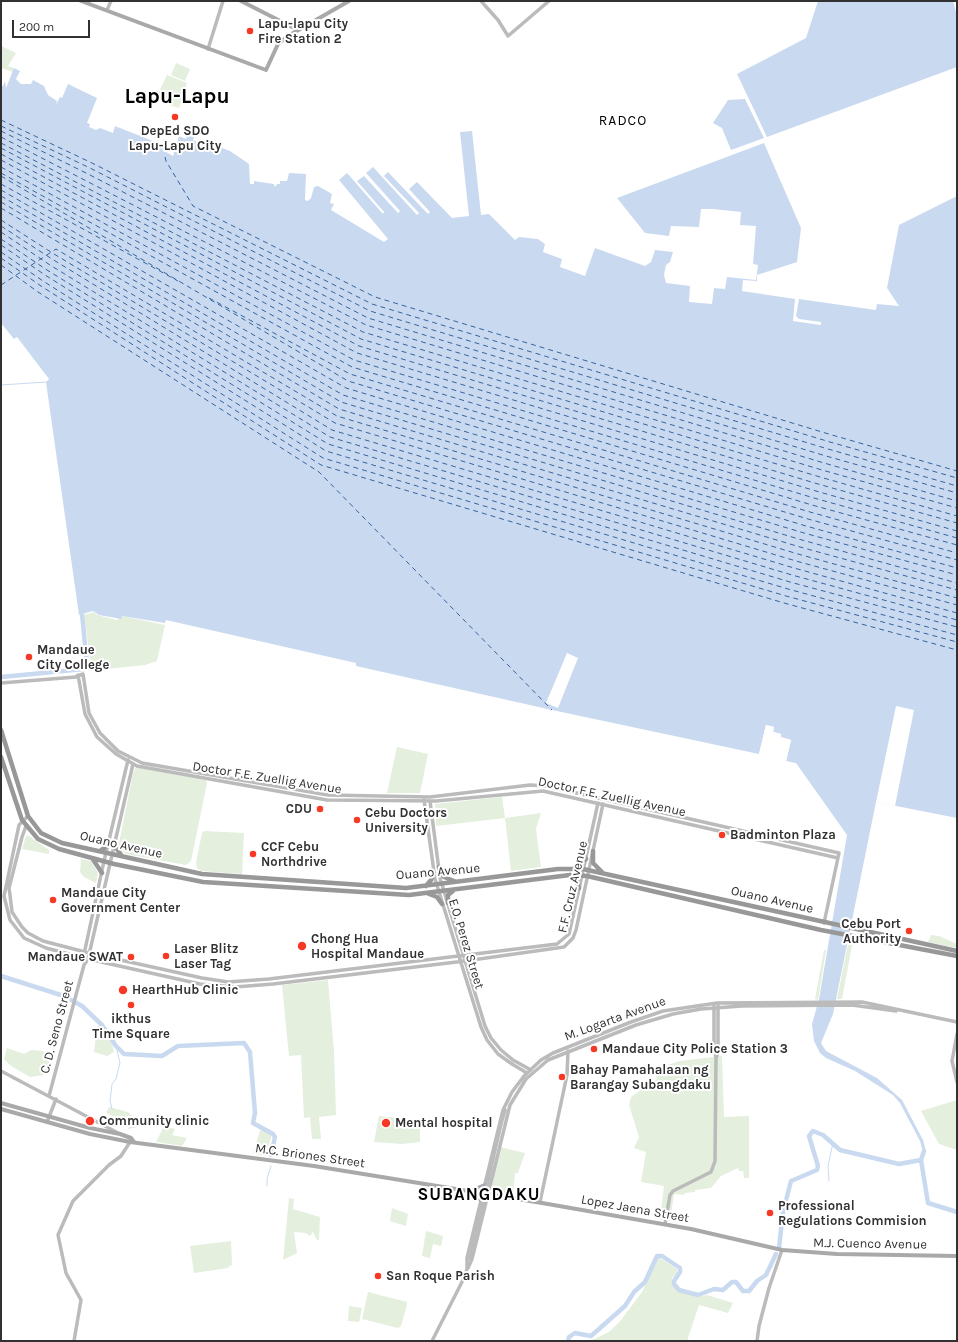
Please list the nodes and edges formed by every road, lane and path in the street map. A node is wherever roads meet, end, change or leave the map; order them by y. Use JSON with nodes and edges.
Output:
{"nodes":[{"id":1,"x":81,"y":1,"type":"edge"},
{"id":2,"x":111,"y":1,"type":"edge"},
{"id":3,"x":223,"y":1,"type":"edge"},
{"id":4,"x":241,"y":1,"type":"edge"},
{"id":5,"x":349,"y":1,"type":"edge"},
{"id":6,"x":481,"y":1,"type":"edge"},
{"id":7,"x":549,"y":1,"type":"edge"},
{"id":8,"x":107,"y":10,"type":"junction"},
{"id":9,"x":298,"y":30,"type":"junction"},
{"id":10,"x":208,"y":49,"type":"junction"},
{"id":11,"x":77,"y":676,"type":"junction"},
{"id":12,"x":1,"y":683,"type":"edge"},
{"id":13,"x":1,"y":730,"type":"edge"},
{"id":14,"x":1,"y":757,"type":"edge"},
{"id":15,"x":129,"y":757,"type":"junction"},
{"id":16,"x":134,"y":760,"type":"junction"},
{"id":17,"x":128,"y":762,"type":"junction"},
{"id":18,"x":132,"y":764,"type":"junction"},
{"id":19,"x":430,"y":797,"type":"junction"},
{"id":20,"x":424,"y":799,"type":"junction"},
{"id":21,"x":430,"y":802,"type":"junction"},
{"id":22,"x":598,"y":803,"type":"junction"},
{"id":23,"x":603,"y":804,"type":"junction"},
{"id":24,"x":28,"y":816,"type":"junction"},
{"id":25,"x":22,"y":820,"type":"junction"},
{"id":26,"x":26,"y":826,"type":"junction"},
{"id":27,"x":720,"y":826,"type":"junction"},
{"id":28,"x":719,"y":831,"type":"junction"},
{"id":29,"x":111,"y":845,"type":"junction"},
{"id":30,"x":100,"y":851,"type":"junction"},
{"id":31,"x":593,"y":851,"type":"junction"},
{"id":32,"x":106,"y":852,"type":"junction"},
{"id":33,"x":112,"y":854,"type":"junction"},
{"id":34,"x":123,"y":857,"type":"junction"},
{"id":35,"x":92,"y":858,"type":"junction"},
{"id":36,"x":838,"y":858,"type":"junction"},
{"id":37,"x":586,"y":859,"type":"junction"},
{"id":38,"x":104,"y":861,"type":"junction"},
{"id":39,"x":110,"y":863,"type":"junction"},
{"id":40,"x":439,"y":867,"type":"junction"},
{"id":41,"x":575,"y":869,"type":"junction"},
{"id":42,"x":586,"y":870,"type":"junction"},
{"id":43,"x":102,"y":873,"type":"junction"},
{"id":44,"x":434,"y":873,"type":"junction"},
{"id":45,"x":604,"y":873,"type":"junction"},
{"id":46,"x":570,"y":876,"type":"junction"},
{"id":47,"x":584,"y":876,"type":"junction"},
{"id":48,"x":460,"y":882,"type":"junction"},
{"id":49,"x":340,"y":884,"type":"junction"},
{"id":50,"x":442,"y":884,"type":"junction"},
{"id":51,"x":436,"y":885,"type":"junction"},
{"id":52,"x":426,"y":886,"type":"junction"},
{"id":53,"x":579,"y":888,"type":"junction"},
{"id":54,"x":455,"y":890,"type":"junction"},
{"id":55,"x":341,"y":891,"type":"junction"},
{"id":56,"x":444,"y":891,"type":"junction"},
{"id":57,"x":439,"y":892,"type":"junction"},
{"id":58,"x":424,"y":894,"type":"junction"},
{"id":59,"x":445,"y":903,"type":"junction"},
{"id":60,"x":92,"y":917,"type":"junction"},
{"id":61,"x":97,"y":919,"type":"junction"},
{"id":62,"x":826,"y":923,"type":"junction"},
{"id":63,"x":957,"y":951,"type":"edge"},
{"id":64,"x":84,"y":952,"type":"junction"},
{"id":65,"x":90,"y":953,"type":"junction"},
{"id":66,"x":458,"y":955,"type":"junction"},
{"id":67,"x":463,"y":955,"type":"junction"},
{"id":68,"x":957,"y":956,"type":"edge"},
{"id":69,"x":83,"y":958,"type":"junction"},
{"id":70,"x":88,"y":959,"type":"junction"},
{"id":71,"x":465,"y":961,"type":"junction"},
{"id":72,"x":460,"y":962,"type":"junction"},
{"id":73,"x":85,"y":963,"type":"junction"},
{"id":74,"x":716,"y":1005,"type":"junction"},
{"id":75,"x":672,"y":1009,"type":"junction"},
{"id":76,"x":673,"y":1014,"type":"junction"},
{"id":77,"x":480,"y":1017,"type":"junction"},
{"id":78,"x":957,"y":1022,"type":"edge"},
{"id":79,"x":957,"y":1034,"type":"edge"},
{"id":80,"x":568,"y":1049,"type":"junction"},
{"id":81,"x":1,"y":1071,"type":"edge"},
{"id":82,"x":530,"y":1072,"type":"junction"},
{"id":83,"x":957,"y":1082,"type":"edge"},
{"id":84,"x":49,"y":1096,"type":"junction"},
{"id":85,"x":56,"y":1099,"type":"junction"},
{"id":86,"x":1,"y":1103,"type":"edge"},
{"id":87,"x":508,"y":1104,"type":"junction"},
{"id":88,"x":1,"y":1109,"type":"edge"},
{"id":89,"x":50,"y":1116,"type":"junction"},
{"id":90,"x":48,"y":1122,"type":"junction"},
{"id":91,"x":120,"y":1134,"type":"junction"},
{"id":92,"x":132,"y":1142,"type":"junction"},
{"id":93,"x":484,"y":1185,"type":"junction"},
{"id":94,"x":470,"y":1191,"type":"junction"},
{"id":95,"x":483,"y":1193,"type":"junction"},
{"id":96,"x":488,"y":1194,"type":"junction"},
{"id":97,"x":481,"y":1200,"type":"junction"},
{"id":98,"x":540,"y":1202,"type":"junction"},
{"id":99,"x":665,"y":1224,"type":"junction"},
{"id":100,"x":780,"y":1250,"type":"junction"},
{"id":101,"x":957,"y":1256,"type":"edge"},
{"id":102,"x":468,"y":1269,"type":"junction"},
{"id":103,"x":74,"y":1341,"type":"edge"},
{"id":104,"x":432,"y":1341,"type":"edge"},
{"id":105,"x":757,"y":1341,"type":"edge"}],
"edges":[{"from":1,"to":8,"type":"main road"},
{"from":2,"to":8,"type":"street"},
{"from":3,"to":10,"type":"street"},
{"from":4,"to":9,"type":"main road"},
{"from":5,"to":9,"type":"main road"},
{"from":6,"to":7,"type":"street"},
{"from":8,"to":10,"type":"main road"},
{"from":9,"to":10,"type":"main road"},
{"from":11,"to":12,"type":"street"},
{"from":11,"to":15,"type":"street","name":"Doctor F.E. Zuellig Avenue"},
{"from":11,"to":17,"type":"street","name":"Doctor F.E. Zuellig Avenue"},
{"from":13,"to":24,"type":"highway","name":"Ouano Avenue"},
{"from":14,"to":25,"type":"highway","name":"Ouano Avenue"},
{"from":15,"to":16,"type":"street","name":"Doctor F.E. Zuellig Avenue"},
{"from":15,"to":17,"type":"street","name":"C. D. Seno Street"},
{"from":16,"to":18,"type":"street","name":"C. D. Seno Street"},
{"from":16,"to":20,"type":"street","name":"Doctor F.E. Zuellig Avenue"},
{"from":17,"to":18,"type":"street","name":"Doctor F.E. Zuellig Avenue"},
{"from":17,"to":29,"type":"street","name":"C. D. Seno Street"},
{"from":18,"to":20,"type":"street","name":"Doctor F.E. Zuellig Avenue"},
{"from":18,"to":29,"type":"street","name":"C. D. Seno Street"},
{"from":19,"to":20,"type":"street","name":"Doctor F.E. Zuellig Avenue"},
{"from":19,"to":21,"type":"street","name":"E.O. Perez Street"},
{"from":19,"to":27,"type":"street","name":"Doctor F.E. Zuellig Avenue"},
{"from":20,"to":21,"type":"street","name":"Doctor F.E. Zuellig Avenue"},
{"from":20,"to":44,"type":"street","name":"E.O. Perez Street"},
{"from":21,"to":22,"type":"street","name":"Doctor F.E. Zuellig Avenue"},
{"from":21,"to":40,"type":"street","name":"E.O. Perez Street"},
{"from":22,"to":23,"type":"street","name":"Doctor F.E. Zuellig Avenue"},
{"from":22,"to":37,"type":"street","name":"F.F. Cruz Avenue"},
{"from":23,"to":28,"type":"street","name":"Doctor F.E. Zuellig Avenue"},
{"from":23,"to":31,"type":"street","name":"F.F. Cruz Avenue"},
{"from":24,"to":25,"type":"street"},
{"from":24,"to":30,"type":"highway","name":"Ouano Avenue"},
{"from":25,"to":26,"type":"highway","name":"Ouano Avenue"},
{"from":25,"to":69,"type":"street","name":"F.F. Cruz Avenue"},
{"from":26,"to":35,"type":"highway","name":"Ouano Avenue"},
{"from":26,"to":64,"type":"street","name":"F.F. Cruz Avenue"},
{"from":27,"to":28,"type":"street"},
{"from":27,"to":36,"type":"street","name":"Doctor F.E. Zuellig Avenue"},
{"from":28,"to":36,"type":"street","name":"Doctor F.E. Zuellig Avenue"},
{"from":29,"to":30,"type":"highway"},
{"from":29,"to":32,"type":"street","name":"C. D. Seno Street"},
{"from":29,"to":33,"type":"street","name":"C. D. Seno Street"},
{"from":29,"to":34,"type":"highway"},
{"from":30,"to":32,"type":"highway","name":"Ouano Avenue"},
{"from":31,"to":42,"type":"street","name":"F.F. Cruz Avenue"},
{"from":31,"to":45,"type":"highway"},
{"from":32,"to":33,"type":"highway","name":"Ouano Avenue"},
{"from":32,"to":38,"type":"street","name":"C. D. Seno Street"},
{"from":33,"to":34,"type":"highway","name":"Ouano Avenue"},
{"from":33,"to":39,"type":"street","name":"C. D. Seno Street"},
{"from":34,"to":49,"type":"highway","name":"Ouano Avenue"},
{"from":35,"to":38,"type":"highway","name":"Ouano Avenue"},
{"from":35,"to":43,"type":"highway"},
{"from":36,"to":62,"type":"street"},
{"from":37,"to":41,"type":"highway"},
{"from":37,"to":42,"type":"street","name":"F.F. Cruz Avenue"},
{"from":38,"to":39,"type":"highway","name":"Ouano Avenue"},
{"from":38,"to":43,"type":"street","name":"C. D. Seno Street"},
{"from":39,"to":55,"type":"highway","name":"Ouano Avenue"},
{"from":39,"to":61,"type":"street","name":"C. D. Seno Street"},
{"from":40,"to":48,"type":"highway"},
{"from":40,"to":50,"type":"street","name":"E.O. Perez Street"},
{"from":41,"to":42,"type":"highway","name":"Ouano Avenue"},
{"from":41,"to":48,"type":"highway","name":"Ouano Avenue"},
{"from":42,"to":45,"type":"highway","name":"Ouano Avenue"},
{"from":42,"to":47,"type":"street","name":"F.F. Cruz Avenue"},
{"from":43,"to":60,"type":"street","name":"C. D. Seno Street"},
{"from":44,"to":51,"type":"street","name":"E.O. Perez Street"},
{"from":44,"to":52,"type":"highway"},
{"from":45,"to":62,"type":"highway","name":"Ouano Avenue"},
{"from":46,"to":47,"type":"highway","name":"Ouano Avenue"},
{"from":46,"to":53,"type":"highway"},
{"from":46,"to":54,"type":"highway","name":"Ouano Avenue"},
{"from":47,"to":53,"type":"street","name":"F.F. Cruz Avenue"},
{"from":47,"to":68,"type":"highway","name":"Ouano Avenue"},
{"from":47,"to":71,"type":"street","name":"F.F. Cruz Avenue"},
{"from":48,"to":50,"type":"highway","name":"Ouano Avenue"},
{"from":49,"to":52,"type":"highway","name":"Ouano Avenue"},
{"from":49,"to":55,"type":"highway"},
{"from":50,"to":51,"type":"highway","name":"Ouano Avenue"},
{"from":50,"to":56,"type":"street","name":"E.O. Perez Street"},
{"from":51,"to":52,"type":"highway","name":"Ouano Avenue"},
{"from":51,"to":57,"type":"street","name":"E.O. Perez Street"},
{"from":53,"to":67,"type":"street","name":"F.F. Cruz Avenue"},
{"from":54,"to":56,"type":"highway","name":"Ouano Avenue"},
{"from":54,"to":59,"type":"highway"},
{"from":55,"to":58,"type":"highway","name":"Ouano Avenue"},
{"from":56,"to":57,"type":"highway","name":"Ouano Avenue"},
{"from":56,"to":59,"type":"street","name":"E.O. Perez Street"},
{"from":57,"to":58,"type":"highway","name":"Ouano Avenue"},
{"from":57,"to":59,"type":"street","name":"E.O. Perez Street"},
{"from":58,"to":59,"type":"highway"},
{"from":59,"to":66,"type":"street","name":"E.O. Perez Street"},
{"from":59,"to":67,"type":"street","name":"E.O. Perez Street"},
{"from":60,"to":61,"type":"street"},
{"from":60,"to":64,"type":"street","name":"C. D. Seno Street"},
{"from":61,"to":65,"type":"street","name":"C. D. Seno Street"},
{"from":62,"to":63,"type":"highway","name":"Ouano Avenue"},
{"from":64,"to":65,"type":"street","name":"F.F. Cruz Avenue"},
{"from":64,"to":69,"type":"street","name":"C. D. Seno Street"},
{"from":65,"to":66,"type":"street","name":"F.F. Cruz Avenue"},
{"from":65,"to":70,"type":"street","name":"C. D. Seno Street"},
{"from":66,"to":67,"type":"street","name":"F.F. Cruz Avenue"},
{"from":66,"to":72,"type":"street","name":"E.O. Perez Street"},
{"from":67,"to":71,"type":"street","name":"E.O. Perez Street"},
{"from":69,"to":70,"type":"street","name":"F.F. Cruz Avenue"},
{"from":69,"to":73,"type":"street"},
{"from":70,"to":72,"type":"street","name":"F.F. Cruz Avenue"},
{"from":70,"to":73,"type":"street","name":"C. D. Seno Street"},
{"from":71,"to":72,"type":"street","name":"F.F. Cruz Avenue"},
{"from":71,"to":77,"type":"street","name":"E.O. Perez Street"},
{"from":72,"to":77,"type":"street","name":"E.O. Perez Street"},
{"from":73,"to":84,"type":"street","name":"C. D. Seno Street"},
{"from":74,"to":75,"type":"street","name":"M. Logarta Avenue"},
{"from":74,"to":76,"type":"street","name":"M. Logarta Avenue"},
{"from":74,"to":78,"type":"street","name":"M. Logarta Avenue"},
{"from":74,"to":99,"type":"street"},
{"from":75,"to":76,"type":"street"},
{"from":75,"to":80,"type":"street","name":"M. Logarta Avenue"},
{"from":76,"to":80,"type":"street","name":"M. Logarta Avenue"},
{"from":77,"to":82,"type":"street","name":"E.O. Perez Street"},
{"from":79,"to":83,"type":"street"},
{"from":80,"to":82,"type":"street","name":"M. Logarta Avenue"},
{"from":80,"to":98,"type":"street"},
{"from":81,"to":84,"type":"street"},
{"from":82,"to":87,"type":"street","name":"M. Logarta Avenue"},
{"from":84,"to":85,"type":"street"},
{"from":85,"to":89,"type":"street"},
{"from":85,"to":91,"type":"street"},
{"from":86,"to":89,"type":"main road","name":"M.C. Briones Street"},
{"from":87,"to":93,"type":"street"},
{"from":87,"to":96,"type":"street"},
{"from":87,"to":102,"type":"street","bridge":true},
{"from":88,"to":90,"type":"main road","name":"M.C. Briones Street"},
{"from":89,"to":90,"type":"street"},
{"from":89,"to":91,"type":"main road","name":"M.C. Briones Street"},
{"from":90,"to":92,"type":"main road","name":"M.C. Briones Street"},
{"from":91,"to":92,"type":"main road","name":"M.C. Briones Street"},
{"from":92,"to":94,"type":"main road","name":"M.C. Briones Street"},
{"from":92,"to":103,"type":"street"},
{"from":93,"to":94,"type":"main road"},
{"from":93,"to":95,"type":"street"},
{"from":94,"to":95,"type":"main road","name":"M.C. Briones Street"},
{"from":94,"to":97,"type":"main road"},
{"from":95,"to":96,"type":"main road","name":"Lopez Jaena Street"},
{"from":95,"to":97,"type":"street"},
{"from":96,"to":98,"type":"main road","name":"Lopez Jaena Street"},
{"from":96,"to":102,"type":"street"},
{"from":97,"to":102,"type":"street"},
{"from":98,"to":99,"type":"main road","name":"Lopez Jaena Street"},
{"from":99,"to":100,"type":"main road","name":"Lopez Jaena Street"},
{"from":100,"to":101,"type":"main road","name":"M.J. Cuenco Avenue"},
{"from":100,"to":105,"type":"street"},
{"from":102,"to":104,"type":"street"}]}
